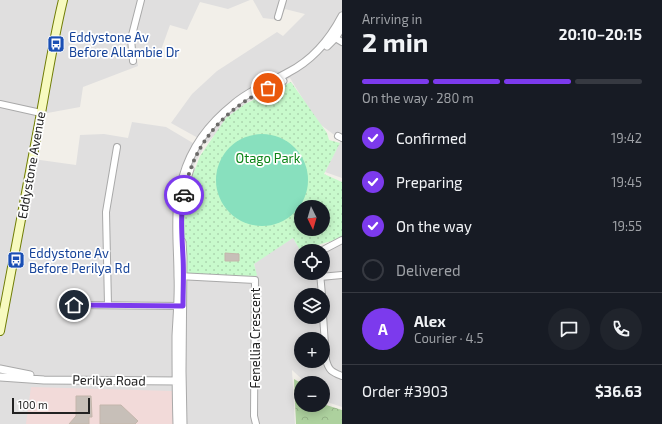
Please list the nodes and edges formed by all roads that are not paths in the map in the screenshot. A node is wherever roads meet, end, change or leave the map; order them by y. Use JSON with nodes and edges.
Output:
{"nodes":[{"id":1,"x":58,"y":0,"type":"edge"},
{"id":2,"x":63,"y":0,"type":"edge"},
{"id":3,"x":141,"y":0,"type":"edge"},
{"id":4,"x":283,"y":0,"type":"edge"},
{"id":5,"x":342,"y":16,"type":"edge"},
{"id":6,"x":278,"y":17,"type":"dead end"},
{"id":7,"x":342,"y":27,"type":"edge"},
{"id":8,"x":333,"y":36,"type":"junction"},
{"id":9,"x":342,"y":42,"type":"edge"},
{"id":10,"x":133,"y":61,"type":"dead end"},
{"id":11,"x":0,"y":104,"type":"edge"},
{"id":12,"x":39,"y":112,"type":"junction"},
{"id":13,"x":117,"y":147,"type":"dead end"},
{"id":14,"x":342,"y":240,"type":"edge"},
{"id":15,"x":330,"y":246,"type":"edge"},
{"id":16,"x":330,"y":275,"type":"edge"},
{"id":17,"x":342,"y":275,"type":"edge"},
{"id":18,"x":181,"y":277,"type":"junction"},
{"id":19,"x":74,"y":305,"type":"dead end"},
{"id":20,"x":108,"y":305,"type":"junction"},
{"id":21,"x":0,"y":306,"type":"edge"},
{"id":22,"x":180,"y":306,"type":"junction"},
{"id":23,"x":324,"y":324,"type":"edge"},
{"id":24,"x":0,"y":331,"type":"edge"},
{"id":25,"x":0,"y":368,"type":"edge"},
{"id":26,"x":342,"y":376,"type":"edge"},
{"id":27,"x":0,"y":377,"type":"edge"},
{"id":28,"x":37,"y":379,"type":"junction"},
{"id":29,"x":179,"y":381,"type":"junction"},
{"id":30,"x":177,"y":424,"type":"edge"},
{"id":31,"x":183,"y":424,"type":"edge"},
{"id":32,"x":256,"y":424,"type":"edge"}],
"edges":[{"from":1,"to":12,"type":"main road","name":"Eddystone Avenue"},
{"from":2,"to":12,"type":"main road","name":"Eddystone Avenue"},
{"from":3,"to":10,"type":"street"},
{"from":4,"to":6,"type":"street"},
{"from":5,"to":8,"type":"street"},
{"from":7,"to":8,"type":"street"},
{"from":8,"to":9,"type":"street"},
{"from":8,"to":18,"type":"street"},
{"from":11,"to":12,"type":"street"},
{"from":12,"to":21,"type":"main road","name":"Eddystone Avenue"},
{"from":12,"to":24,"type":"main road","name":"Eddystone Avenue"},
{"from":13,"to":20,"type":"street"},
{"from":14,"to":15,"type":"street"},
{"from":16,"to":17,"type":"street"},
{"from":18,"to":22,"type":"street"},
{"from":18,"to":32,"type":"street","name":"Fenellia Crescent"},
{"from":19,"to":20,"type":"street"},
{"from":20,"to":22,"type":"street"},
{"from":22,"to":29,"type":"street"},
{"from":23,"to":26,"type":"street"},
{"from":25,"to":28,"type":"street","name":"Perilya Road"},
{"from":27,"to":28,"type":"street","name":"Perilya Road"},
{"from":28,"to":29,"type":"street","name":"Perilya Road"},
{"from":29,"to":30,"type":"street"},
{"from":29,"to":31,"type":"street"}]}
